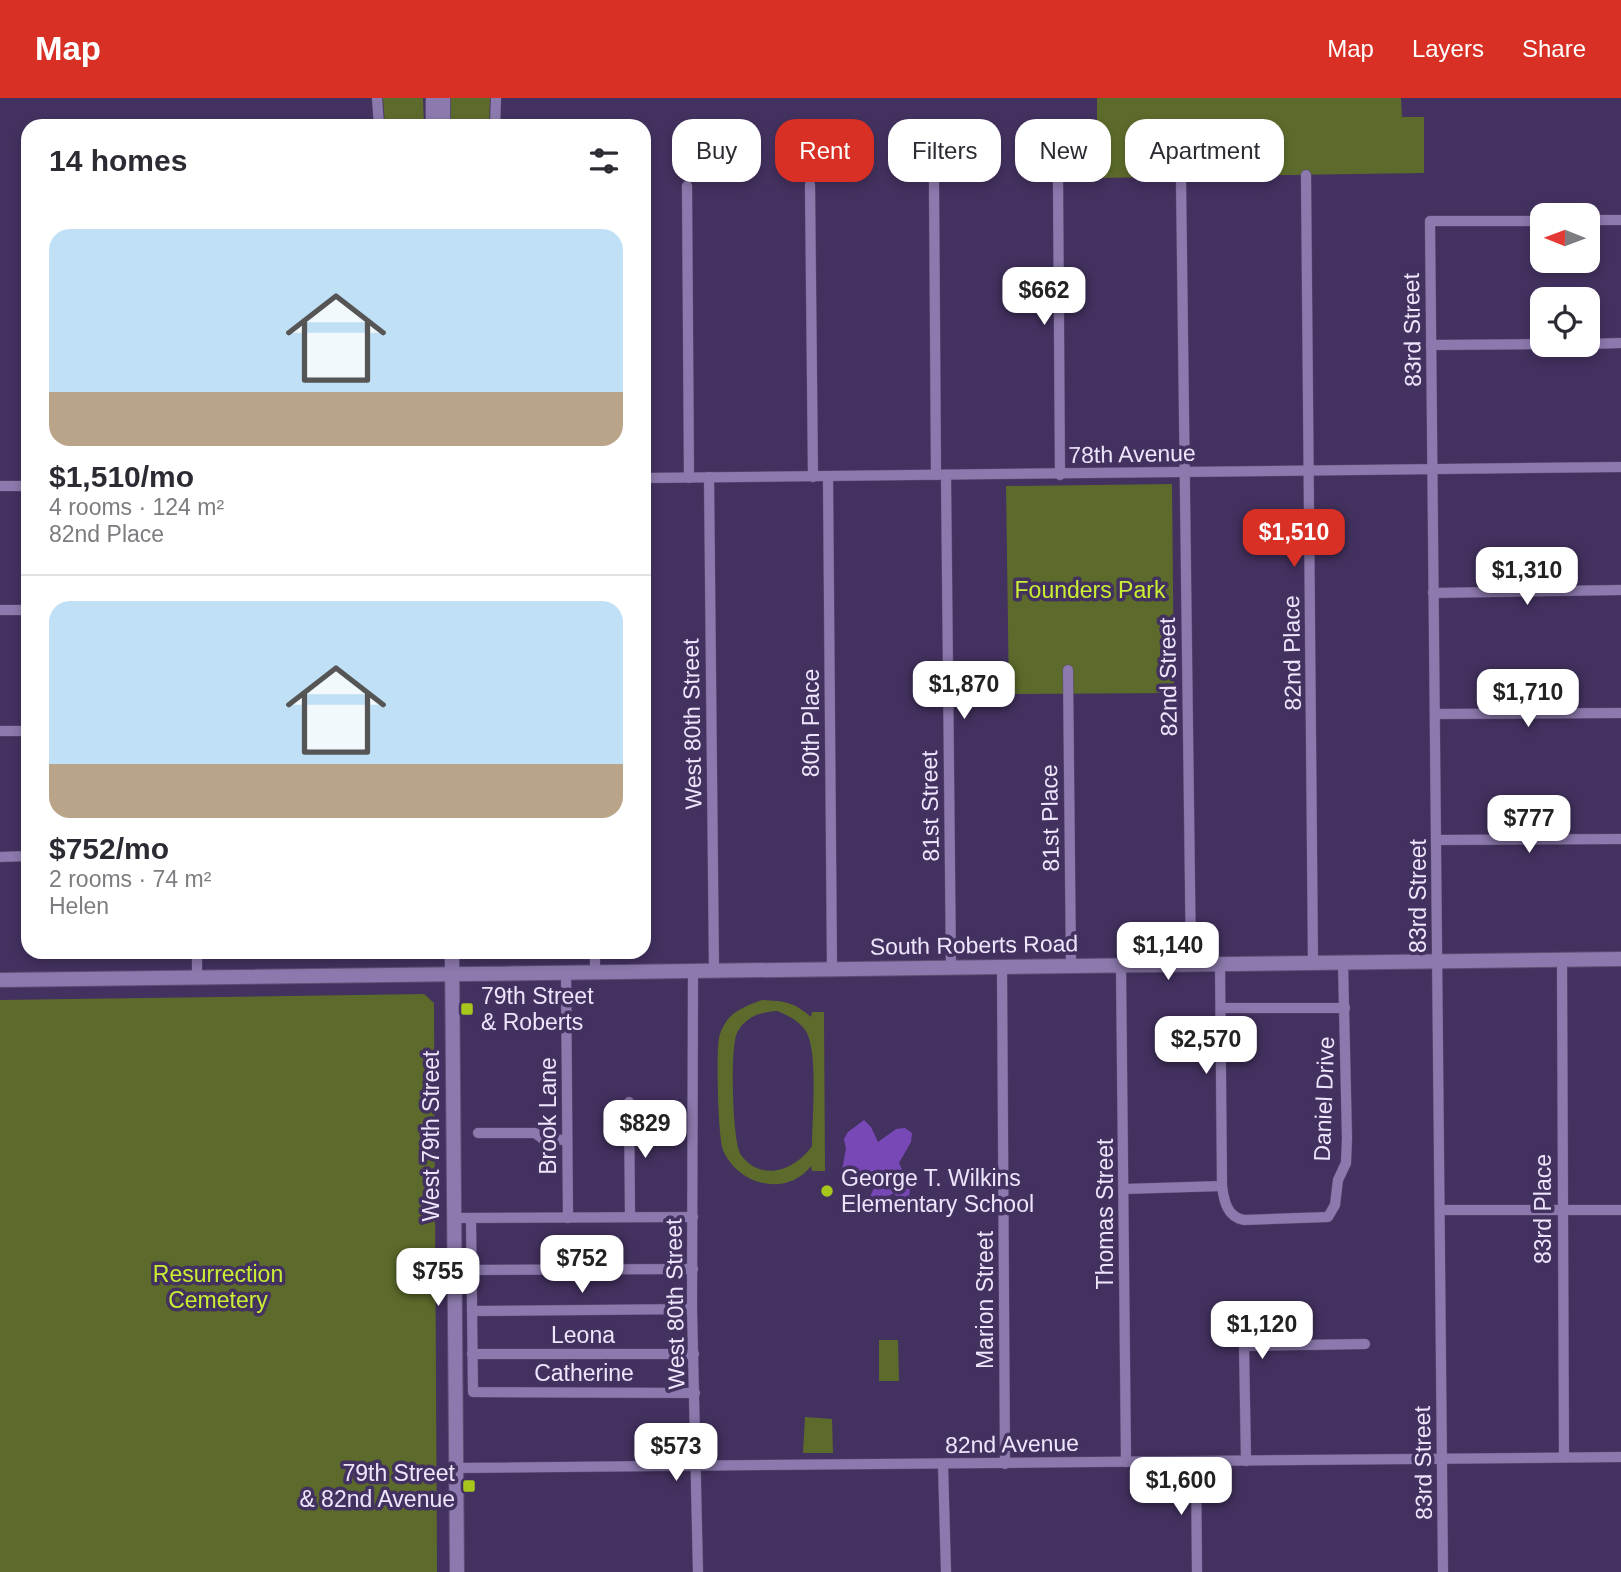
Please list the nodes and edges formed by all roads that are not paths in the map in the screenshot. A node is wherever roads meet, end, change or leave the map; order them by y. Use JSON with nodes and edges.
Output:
{"nodes":[{"id":1,"x":377,"y":98,"type":"edge"},
{"id":2,"x":433,"y":98,"type":"edge"},
{"id":3,"x":443,"y":98,"type":"edge"},
{"id":4,"x":496,"y":98,"type":"edge"},
{"id":5,"x":378,"y":119,"type":"edge"},
{"id":6,"x":433,"y":119,"type":"edge"},
{"id":7,"x":443,"y":119,"type":"edge"},
{"id":8,"x":495,"y":119,"type":"edge"},
{"id":9,"x":1306,"y":175,"type":"dead end"},
{"id":10,"x":934,"y":182,"type":"dead end"},
{"id":11,"x":1058,"y":182,"type":"edge"},
{"id":12,"x":1181,"y":182,"type":"edge"},
{"id":13,"x":810,"y":185,"type":"dead end"},
{"id":14,"x":687,"y":186,"type":"dead end"},
{"id":15,"x":1600,"y":220,"type":"edge"},
{"id":16,"x":1621,"y":220,"type":"edge"},
{"id":17,"x":1530,"y":221,"type":"edge"},
{"id":18,"x":1621,"y":343,"type":"edge"},
{"id":19,"x":1530,"y":344,"type":"edge"},
{"id":20,"x":1600,"y":344,"type":"edge"},
{"id":21,"x":1431,"y":345,"type":"junction"},
{"id":22,"x":1621,"y":467,"type":"edge"},
{"id":23,"x":1433,"y":468,"type":"junction"},
{"id":24,"x":1308,"y":471,"type":"junction"},
{"id":25,"x":1185,"y":472,"type":"junction"},
{"id":26,"x":941,"y":475,"type":"junction"},
{"id":27,"x":1060,"y":475,"type":"junction"},
{"id":28,"x":709,"y":477,"type":"junction"},
{"id":29,"x":813,"y":477,"type":"junction"},
{"id":30,"x":828,"y":477,"type":"junction"},
{"id":31,"x":651,"y":478,"type":"edge"},
{"id":32,"x":689,"y":478,"type":"junction"},
{"id":33,"x":0,"y":486,"type":"edge"},
{"id":34,"x":21,"y":486,"type":"edge"},
{"id":35,"x":1621,"y":590,"type":"edge"},
{"id":36,"x":1433,"y":593,"type":"junction"},
{"id":37,"x":0,"y":610,"type":"edge"},
{"id":38,"x":21,"y":610,"type":"edge"},
{"id":39,"x":1068,"y":670,"type":"dead end"},
{"id":40,"x":1621,"y":713,"type":"edge"},
{"id":41,"x":1435,"y":714,"type":"junction"},
{"id":42,"x":0,"y":731,"type":"edge"},
{"id":43,"x":21,"y":731,"type":"edge"},
{"id":44,"x":1621,"y":839,"type":"edge"},
{"id":45,"x":1437,"y":840,"type":"junction"},
{"id":46,"x":0,"y":856,"type":"edge"},
{"id":47,"x":21,"y":856,"type":"edge"},
{"id":48,"x":197,"y":959,"type":"edge"},
{"id":49,"x":452,"y":959,"type":"edge"},
{"id":50,"x":595,"y":959,"type":"edge"},
{"id":51,"x":1621,"y":959,"type":"edge"},
{"id":52,"x":1562,"y":960,"type":"junction"},
{"id":53,"x":1438,"y":962,"type":"junction"},
{"id":54,"x":1313,"y":963,"type":"junction"},
{"id":55,"x":1343,"y":963,"type":"junction"},
{"id":56,"x":1220,"y":964,"type":"junction"},
{"id":57,"x":1191,"y":965,"type":"junction"},
{"id":58,"x":1071,"y":966,"type":"junction"},
{"id":59,"x":1121,"y":966,"type":"junction"},
{"id":60,"x":1002,"y":967,"type":"junction"},
{"id":61,"x":951,"y":968,"type":"junction"},
{"id":62,"x":832,"y":969,"type":"junction"},
{"id":63,"x":693,"y":971,"type":"junction"},
{"id":64,"x":714,"y":971,"type":"junction"},
{"id":65,"x":566,"y":972,"type":"junction"},
{"id":66,"x":595,"y":972,"type":"junction"},
{"id":67,"x":453,"y":974,"type":"junction"},
{"id":68,"x":197,"y":977,"type":"junction"},
{"id":69,"x":0,"y":980,"type":"edge"},
{"id":70,"x":1345,"y":1007,"type":"junction"},
{"id":71,"x":1221,"y":1008,"type":"junction"},
{"id":72,"x":629,"y":1102,"type":"dead end"},
{"id":73,"x":478,"y":1133,"type":"dead end"},
{"id":74,"x":567,"y":1140,"type":"junction"},
{"id":75,"x":1222,"y":1186,"type":"junction"},
{"id":76,"x":1124,"y":1189,"type":"junction"},
{"id":77,"x":1440,"y":1210,"type":"junction"},
{"id":78,"x":1621,"y":1210,"type":"edge"},
{"id":79,"x":1563,"y":1211,"type":"junction"},
{"id":80,"x":630,"y":1217,"type":"junction"},
{"id":81,"x":693,"y":1217,"type":"junction"},
{"id":82,"x":471,"y":1218,"type":"junction"},
{"id":83,"x":568,"y":1218,"type":"junction"},
{"id":84,"x":455,"y":1219,"type":"junction"},
{"id":85,"x":693,"y":1269,"type":"junction"},
{"id":86,"x":472,"y":1270,"type":"junction"},
{"id":87,"x":692,"y":1309,"type":"junction"},
{"id":88,"x":472,"y":1311,"type":"junction"},
{"id":89,"x":1365,"y":1343,"type":"dead end"},
{"id":90,"x":472,"y":1354,"type":"junction"},
{"id":91,"x":694,"y":1354,"type":"junction"},
{"id":92,"x":695,"y":1393,"type":"junction"},
{"id":93,"x":1564,"y":1457,"type":"junction"},
{"id":94,"x":1621,"y":1457,"type":"edge"},
{"id":95,"x":1442,"y":1459,"type":"junction"},
{"id":96,"x":1246,"y":1461,"type":"junction"},
{"id":97,"x":1126,"y":1462,"type":"junction"},
{"id":98,"x":1196,"y":1462,"type":"junction"},
{"id":99,"x":943,"y":1464,"type":"junction"},
{"id":100,"x":1005,"y":1464,"type":"junction"},
{"id":101,"x":697,"y":1467,"type":"junction"},
{"id":102,"x":456,"y":1468,"type":"junction"},
{"id":103,"x":457,"y":1572,"type":"edge"},
{"id":104,"x":698,"y":1572,"type":"edge"},
{"id":105,"x":946,"y":1572,"type":"edge"},
{"id":106,"x":1196,"y":1572,"type":"edge"},
{"id":107,"x":1443,"y":1572,"type":"edge"}],
"edges":[{"from":1,"to":5,"type":"street"},
{"from":2,"to":6,"type":"street"},
{"from":3,"to":7,"type":"street"},
{"from":4,"to":8,"type":"street"},
{"from":9,"to":24,"type":"street","name":"82nd Place"},
{"from":10,"to":26,"type":"street","name":"81st Street"},
{"from":11,"to":27,"type":"street"},
{"from":12,"to":25,"type":"street","name":"82nd Street"},
{"from":13,"to":29,"type":"street"},
{"from":14,"to":32,"type":"street"},
{"from":15,"to":16,"type":"street"},
{"from":17,"to":21,"type":"street","name":"83rd Street"},
{"from":18,"to":20,"type":"street"},
{"from":19,"to":21,"type":"street"},
{"from":21,"to":23,"type":"street","name":"83rd Street"},
{"from":22,"to":23,"type":"street","name":"78th Avenue"},
{"from":23,"to":24,"type":"street","name":"78th Avenue"},
{"from":23,"to":36,"type":"street","name":"83rd Street"},
{"from":24,"to":25,"type":"street","name":"78th Avenue"},
{"from":24,"to":54,"type":"street","name":"82nd Place"},
{"from":25,"to":27,"type":"street","name":"78th Avenue"},
{"from":25,"to":57,"type":"street","name":"82nd Street"},
{"from":26,"to":27,"type":"street","name":"78th Avenue"},
{"from":26,"to":30,"type":"street","name":"78th Avenue"},
{"from":26,"to":61,"type":"street","name":"81st Street"},
{"from":28,"to":29,"type":"street","name":"78th Avenue"},
{"from":28,"to":32,"type":"street","name":"78th Avenue"},
{"from":28,"to":64,"type":"street","name":"West 80th Street"},
{"from":29,"to":30,"type":"street","name":"78th Avenue"},
{"from":30,"to":62,"type":"street","name":"80th Place"},
{"from":31,"to":32,"type":"street","name":"78th Avenue"},
{"from":33,"to":34,"type":"street"},
{"from":35,"to":36,"type":"street"},
{"from":36,"to":41,"type":"street","name":"83rd Street"},
{"from":37,"to":38,"type":"street"},
{"from":39,"to":58,"type":"street","name":"81st Place"},
{"from":40,"to":41,"type":"street"},
{"from":41,"to":45,"type":"street","name":"83rd Street"},
{"from":42,"to":43,"type":"street"},
{"from":44,"to":45,"type":"street"},
{"from":45,"to":53,"type":"street","name":"83rd Street"},
{"from":46,"to":47,"type":"street"},
{"from":48,"to":68,"type":"street"},
{"from":49,"to":67,"type":"street","name":"West 79th Street"},
{"from":50,"to":66,"type":"street"},
{"from":51,"to":52,"type":"street","name":"South Roberts Road"},
{"from":52,"to":53,"type":"street","name":"South Roberts Road"},
{"from":52,"to":79,"type":"street","name":"83rd Place"},
{"from":53,"to":55,"type":"street","name":"South Roberts Road"},
{"from":53,"to":77,"type":"street","name":"83rd Street"},
{"from":54,"to":55,"type":"street","name":"South Roberts Road"},
{"from":54,"to":56,"type":"street","name":"South Roberts Road"},
{"from":55,"to":70,"type":"street","name":"Daniel Drive"},
{"from":56,"to":57,"type":"street","name":"South Roberts Road"},
{"from":56,"to":71,"type":"street"},
{"from":57,"to":59,"type":"street","name":"South Roberts Road"},
{"from":58,"to":59,"type":"street","name":"South Roberts Road"},
{"from":58,"to":60,"type":"street","name":"South Roberts Road"},
{"from":59,"to":76,"type":"street","name":"Thomas Street"},
{"from":60,"to":61,"type":"street","name":"South Roberts Road"},
{"from":60,"to":100,"type":"street","name":"Marion Street"},
{"from":61,"to":62,"type":"street","name":"South Roberts Road"},
{"from":62,"to":64,"type":"street","name":"South Roberts Road"},
{"from":63,"to":64,"type":"street","name":"South Roberts Road"},
{"from":63,"to":66,"type":"street","name":"South Roberts Road"},
{"from":63,"to":81,"type":"street","name":"West 80th Street"},
{"from":65,"to":66,"type":"street","name":"South Roberts Road"},
{"from":65,"to":67,"type":"street","name":"South Roberts Road"},
{"from":65,"to":74,"type":"street","name":"Brook Lane"},
{"from":67,"to":68,"type":"street","name":"South Roberts Road"},
{"from":67,"to":84,"type":"street","name":"West 79th Street"},
{"from":68,"to":69,"type":"street","name":"South Roberts Road"},
{"from":70,"to":71,"type":"street"},
{"from":70,"to":75,"type":"street","name":"Daniel Drive"},
{"from":71,"to":75,"type":"street"},
{"from":72,"to":80,"type":"street"},
{"from":73,"to":74,"type":"street"},
{"from":74,"to":83,"type":"street","name":"Brook Lane"},
{"from":75,"to":76,"type":"street"},
{"from":76,"to":97,"type":"street","name":"Thomas Street"},
{"from":77,"to":79,"type":"street"},
{"from":77,"to":95,"type":"street","name":"83rd Street"},
{"from":78,"to":79,"type":"street"},
{"from":79,"to":93,"type":"street","name":"83rd Place"},
{"from":80,"to":81,"type":"street"},
{"from":80,"to":83,"type":"street"},
{"from":81,"to":85,"type":"street","name":"West 80th Street"},
{"from":82,"to":83,"type":"street"},
{"from":82,"to":84,"type":"street"},
{"from":82,"to":86,"type":"street"},
{"from":84,"to":102,"type":"street","name":"West 79th Street"},
{"from":85,"to":86,"type":"street"},
{"from":85,"to":87,"type":"street","name":"West 80th Street"},
{"from":86,"to":88,"type":"street"},
{"from":87,"to":88,"type":"street"},
{"from":87,"to":91,"type":"street","name":"West 80th Street"},
{"from":88,"to":90,"type":"street"},
{"from":89,"to":96,"type":"street"},
{"from":90,"to":91,"type":"street","name":"Leona"},
{"from":90,"to":92,"type":"street","name":"Catherine"},
{"from":91,"to":92,"type":"street","name":"West 80th Street"},
{"from":92,"to":101,"type":"street","name":"West 80th Street"},
{"from":93,"to":94,"type":"street","name":"82nd Avenue"},
{"from":93,"to":95,"type":"street","name":"82nd Avenue"},
{"from":95,"to":96,"type":"street","name":"82nd Avenue"},
{"from":95,"to":107,"type":"street","name":"83rd Street"},
{"from":96,"to":98,"type":"street","name":"82nd Avenue"},
{"from":97,"to":98,"type":"street","name":"82nd Avenue"},
{"from":97,"to":100,"type":"street","name":"82nd Avenue"},
{"from":98,"to":106,"type":"street"},
{"from":99,"to":100,"type":"street","name":"82nd Avenue"},
{"from":99,"to":101,"type":"street","name":"82nd Avenue"},
{"from":99,"to":105,"type":"street"},
{"from":101,"to":102,"type":"street","name":"82nd Avenue"},
{"from":101,"to":104,"type":"street","name":"West 80th Street"},
{"from":102,"to":103,"type":"street","name":"West 79th Street"}]}
